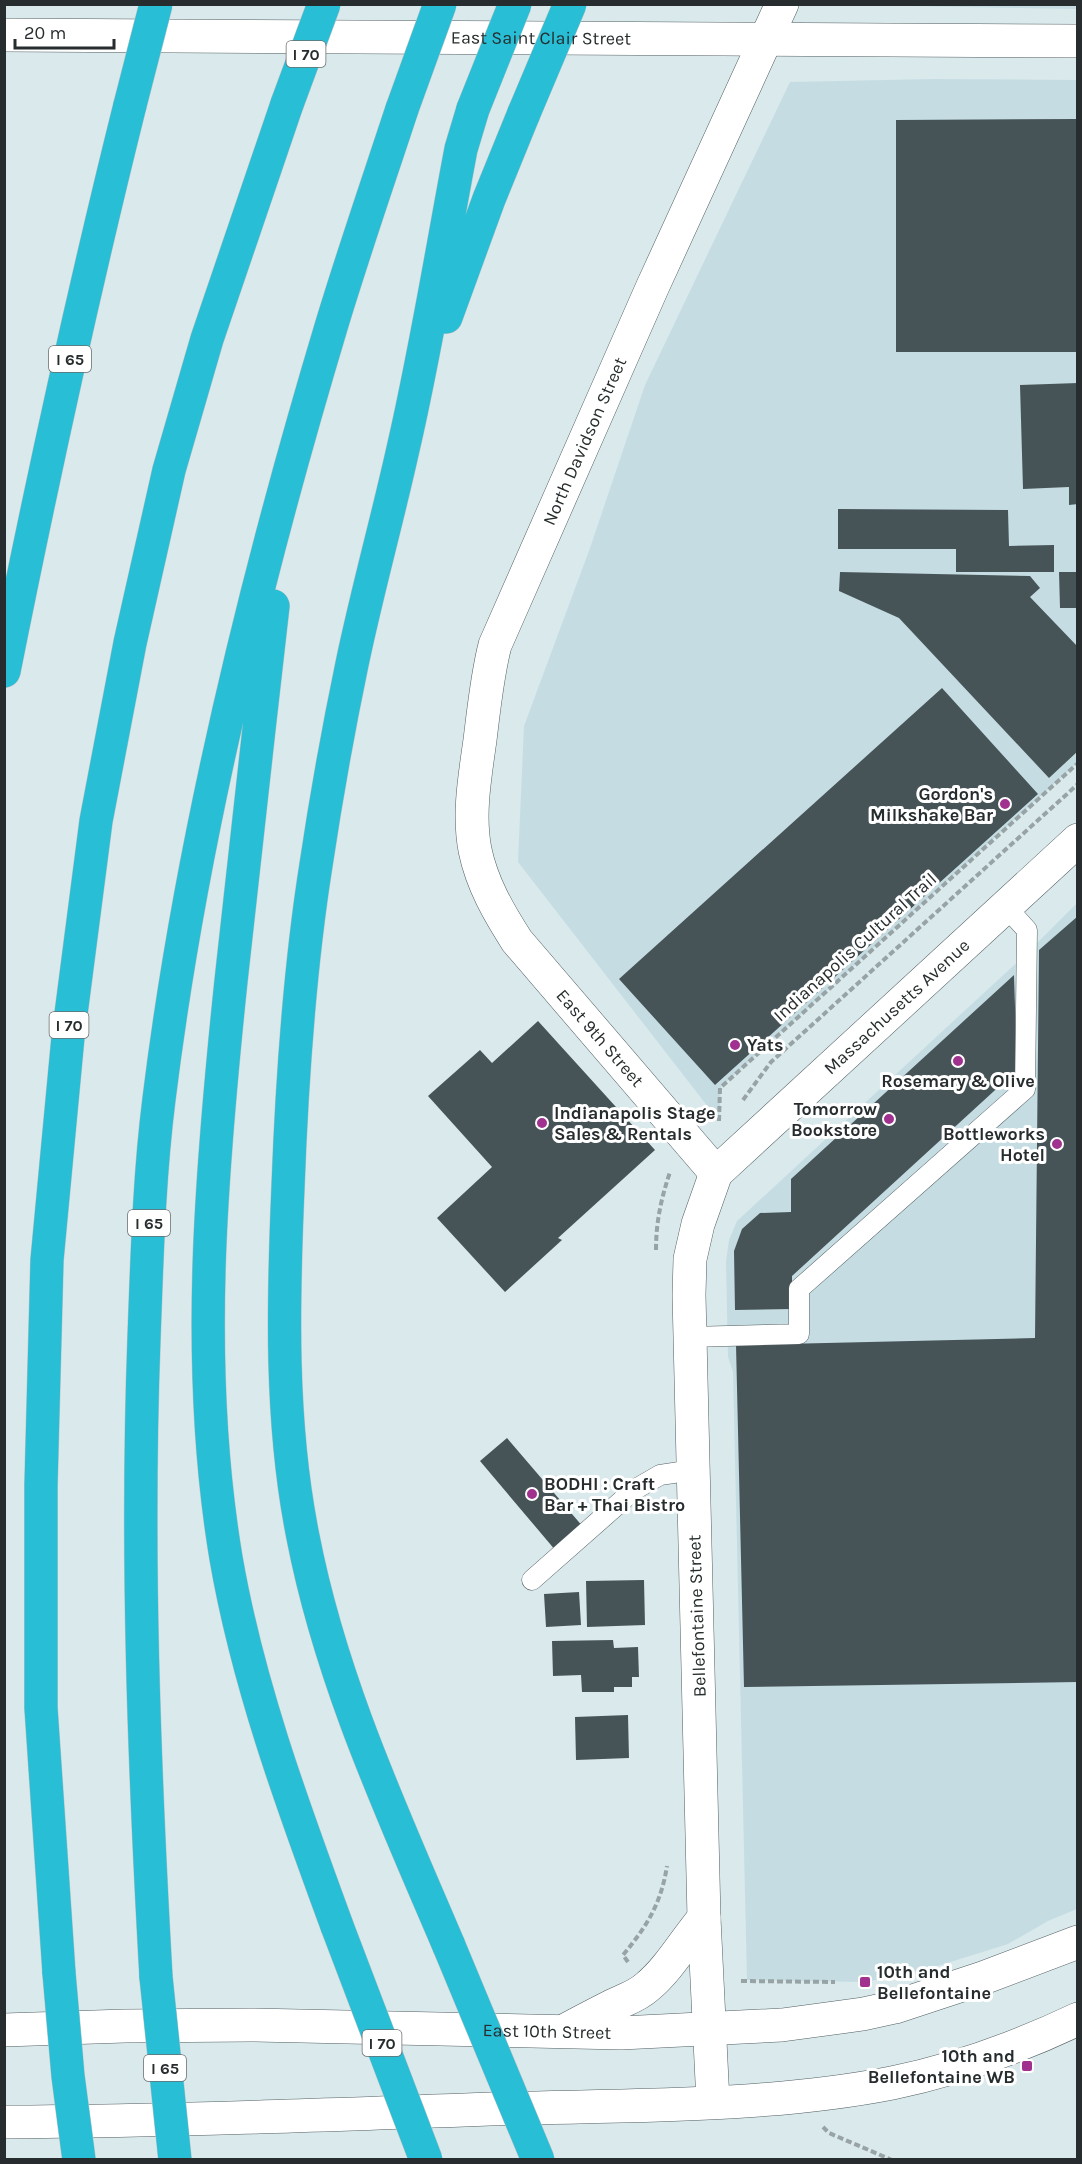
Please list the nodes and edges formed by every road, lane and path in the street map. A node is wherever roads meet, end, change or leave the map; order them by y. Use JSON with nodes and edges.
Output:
{"nodes":[{"id":1,"x":156,"y":4,"type":"edge"},
{"id":2,"x":324,"y":4,"type":"edge"},
{"id":3,"x":440,"y":4,"type":"edge"},
{"id":4,"x":515,"y":4,"type":"edge"},
{"id":5,"x":570,"y":4,"type":"edge"},
{"id":6,"x":782,"y":4,"type":"edge"},
{"id":7,"x":4,"y":35,"type":"edge"},
{"id":8,"x":766,"y":39,"type":"junction"},
{"id":9,"x":1077,"y":41,"type":"edge"},
{"id":10,"x":403,"y":450,"type":"junction"},
{"id":11,"x":287,"y":482,"type":"junction"},
{"id":12,"x":4,"y":670,"type":"edge"},
{"id":13,"x":1077,"y":763,"type":"edge"},
{"id":14,"x":1077,"y":784,"type":"edge"},
{"id":15,"x":1077,"y":840,"type":"edge"},
{"id":16,"x":491,"y":898,"type":"joint"},
{"id":17,"x":1006,"y":906,"type":"junction"},
{"id":18,"x":740,"y":1102,"type":"dead end"},
{"id":19,"x":728,"y":1114,"type":"dead end"},
{"id":20,"x":716,"y":1173,"type":"junction"},
{"id":21,"x":690,"y":1336,"type":"junction"},
{"id":22,"x":693,"y":1470,"type":"junction"},
{"id":23,"x":532,"y":1580,"type":"dead end"},
{"id":24,"x":704,"y":1918,"type":"junction"},
{"id":25,"x":1077,"y":1942,"type":"edge"},
{"id":26,"x":1077,"y":2019,"type":"edge"},
{"id":27,"x":710,"y":2029,"type":"junction"},
{"id":28,"x":4,"y":2030,"type":"edge"},
{"id":29,"x":561,"y":2033,"type":"junction"},
{"id":30,"x":713,"y":2102,"type":"junction"},
{"id":31,"x":4,"y":2122,"type":"edge"},
{"id":32,"x":78,"y":2160,"type":"edge"},
{"id":33,"x":175,"y":2160,"type":"edge"},
{"id":34,"x":426,"y":2160,"type":"edge"},
{"id":35,"x":538,"y":2160,"type":"edge"}],
"edges":[{"from":1,"to":12,"type":"highway","number":"I 65","bridge":true},
{"from":2,"to":32,"type":"highway","number":"I 70","bridge":true},
{"from":3,"to":11,"type":"highway","number":"I 65","bridge":true},
{"from":4,"to":10,"type":"highway","bridge":true},
{"from":5,"to":10,"type":"highway","bridge":true},
{"from":6,"to":8,"type":"main road","name":"North Davidson Street"},
{"from":7,"to":8,"type":"main road","name":"East Saint Clair Street"},
{"from":8,"to":9,"type":"main road","name":"East Saint Clair Street"},
{"from":8,"to":16,"type":"main road","name":"North Davidson Street"},
{"from":10,"to":35,"type":"highway","bridge":true},
{"from":11,"to":33,"type":"highway","number":"I 65","bridge":true},
{"from":11,"to":34,"type":"highway","number":"I 70","bridge":true},
{"from":13,"to":19,"type":"path","name":"Indianapolis Cultural Trail"},
{"from":14,"to":18,"type":"path","name":"Indianapolis Cultural Trail"},
{"from":15,"to":17,"type":"main road","name":"Massachusetts Avenue"},
{"from":16,"to":20,"type":"main road","name":"East 9th Street"},
{"from":17,"to":20,"type":"main road","name":"Massachusetts Avenue"},
{"from":17,"to":21,"type":"lane"},
{"from":20,"to":21,"type":"main road","name":"Bellefontaine Street"},
{"from":21,"to":22,"type":"main road","name":"Bellefontaine Street"},
{"from":22,"to":23,"type":"lane"},
{"from":22,"to":24,"type":"main road","name":"Bellefontaine Street"},
{"from":24,"to":27,"type":"main road","name":"Bellefontaine Street"},
{"from":24,"to":29,"type":"main road"},
{"from":25,"to":27,"type":"main road","name":"East 10th Street"},
{"from":26,"to":30,"type":"main road"},
{"from":27,"to":29,"type":"main road","name":"East 10th Street"},
{"from":27,"to":30,"type":"main road","name":"Bellefontaine Street"},
{"from":28,"to":29,"type":"main road","name":"East 10th Street"},
{"from":30,"to":31,"type":"main road"}]}
